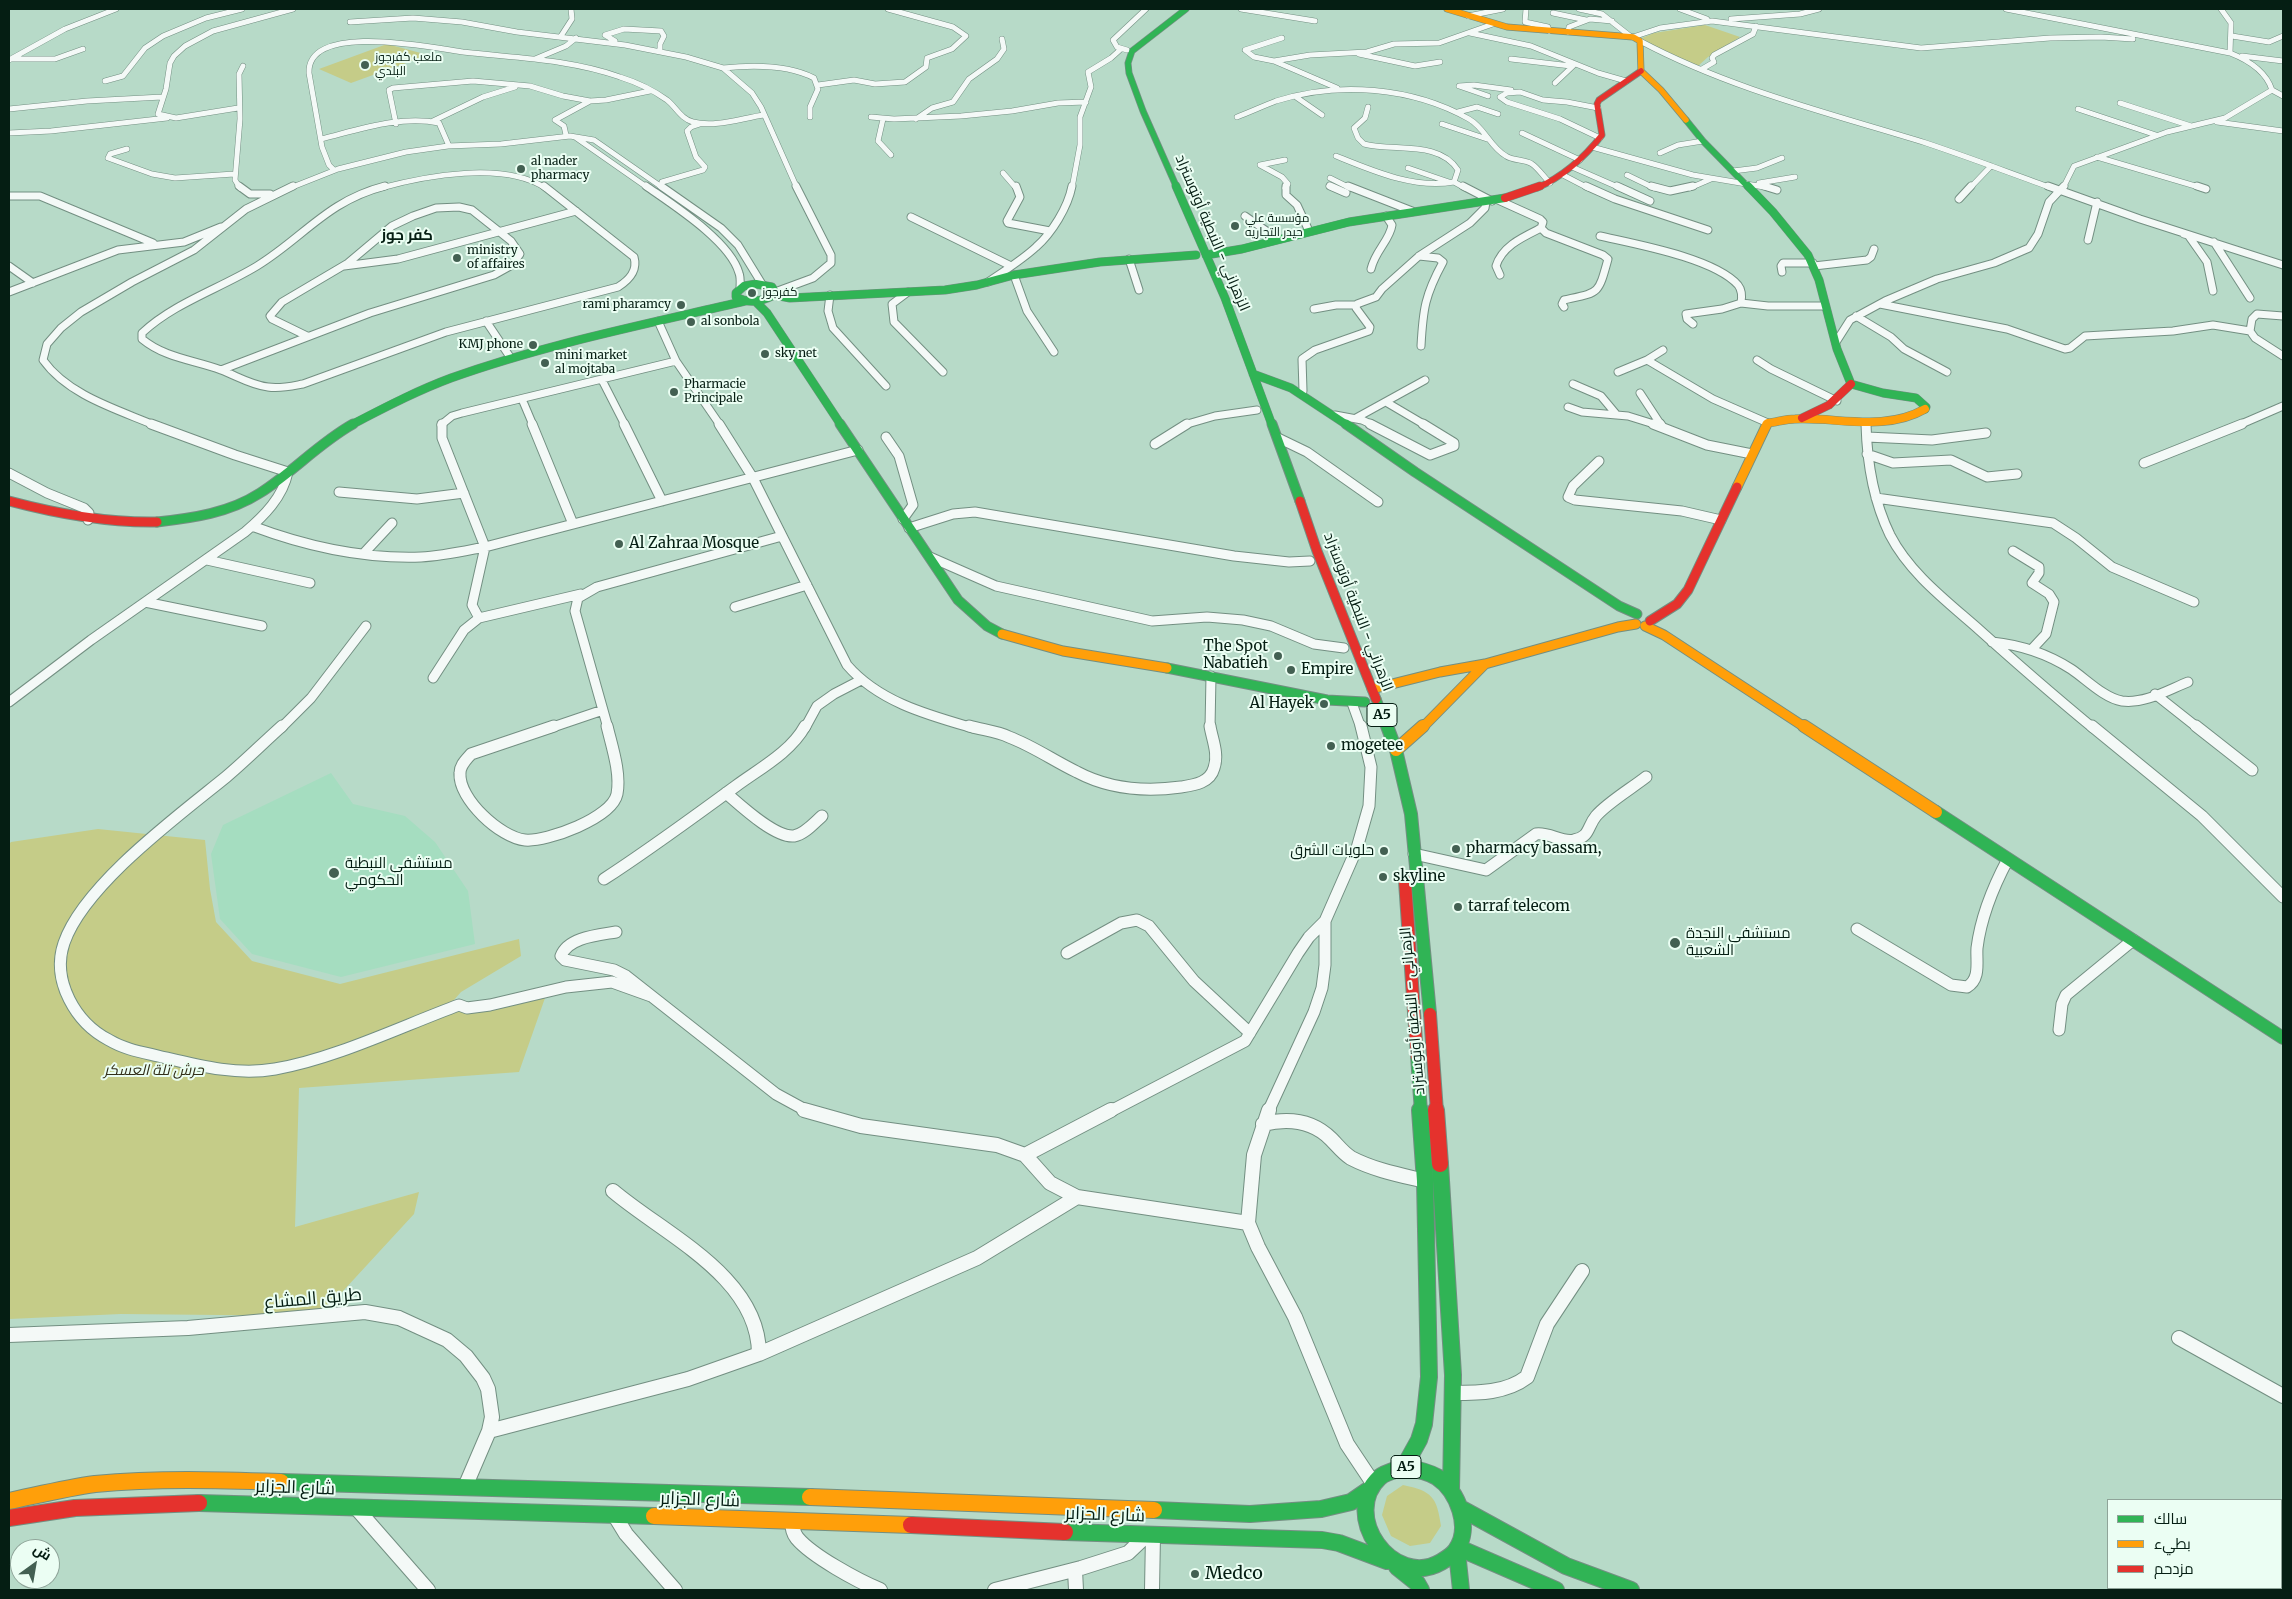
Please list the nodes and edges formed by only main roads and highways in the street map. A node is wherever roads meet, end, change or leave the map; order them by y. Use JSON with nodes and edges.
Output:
{"nodes":[{"id":1,"x":1180,"y":9,"type":"edge"},
{"id":2,"x":1186,"y":9,"type":"edge"},
{"id":3,"x":1447,"y":9,"type":"edge"},
{"id":4,"x":1641,"y":71,"type":"junction"},
{"id":5,"x":1201,"y":255,"type":"junction"},
{"id":6,"x":738,"y":291,"type":"junction"},
{"id":7,"x":771,"y":291,"type":"junction"},
{"id":8,"x":751,"y":302,"type":"junction"},
{"id":9,"x":715,"y":307,"type":"junction"},
{"id":10,"x":768,"y":313,"type":"junction"},
{"id":11,"x":1229,"y":321,"type":"junction"},
{"id":12,"x":1253,"y":374,"type":"junction"},
{"id":13,"x":1851,"y":384,"type":"junction"},
{"id":14,"x":1297,"y":389,"type":"junction"},
{"id":15,"x":1259,"y":391,"type":"junction"},
{"id":16,"x":1796,"y":420,"type":"junction"},
{"id":17,"x":9,"y":501,"type":"edge"},
{"id":18,"x":1640,"y":620,"type":"junction"},
{"id":19,"x":1485,"y":664,"type":"junction"},
{"id":20,"x":1372,"y":689,"type":"junction"},
{"id":21,"x":1365,"y":702,"type":"junction"},
{"id":22,"x":1396,"y":750,"type":"junction"},
{"id":23,"x":2283,"y":1038,"type":"edge"},
{"id":24,"x":1404,"y":1467,"type":"junction"},
{"id":25,"x":1370,"y":1487,"type":"junction"},
{"id":26,"x":1451,"y":1491,"type":"junction"},
{"id":27,"x":9,"y":1501,"type":"edge"},
{"id":28,"x":1460,"y":1508,"type":"junction"},
{"id":29,"x":9,"y":1518,"type":"edge"},
{"id":30,"x":1458,"y":1550,"type":"junction"},
{"id":31,"x":1392,"y":1564,"type":"junction"},
{"id":32,"x":1421,"y":1590,"type":"edge"},
{"id":33,"x":1461,"y":1590,"type":"edge"},
{"id":34,"x":1556,"y":1590,"type":"edge"},
{"id":35,"x":1631,"y":1590,"type":"edge"}],
"edges":[{"from":1,"to":5,"type":"main road","name":"الزهراني - النبطية أوتوستراد","number":"A5"},
{"from":2,"to":5,"type":"main road","name":"الزهراني - النبطية أوتوستراد","number":"A5"},
{"from":3,"to":4,"type":"main road"},
{"from":4,"to":5,"type":"main road"},
{"from":4,"to":13,"type":"main road"},
{"from":5,"to":7,"type":"main road"},
{"from":5,"to":11,"type":"main road","name":"الزهراني - النبطية أوتوستراد","number":"A5"},
{"from":6,"to":7,"type":"main road"},
{"from":6,"to":8,"type":"main road"},
{"from":6,"to":9,"type":"main road"},
{"from":7,"to":8,"type":"main road"},
{"from":7,"to":10,"type":"main road"},
{"from":8,"to":9,"type":"main road"},
{"from":8,"to":10,"type":"main road"},
{"from":9,"to":17,"type":"main road"},
{"from":10,"to":21,"type":"main road"},
{"from":11,"to":12,"type":"main road","name":"الزهراني - النبطية أوتوستراد","number":"A5"},
{"from":11,"to":21,"type":"main road","name":"الزهراني - النبطية أوتوستراد","number":"A5"},
{"from":12,"to":14,"type":"main road"},
{"from":12,"to":15,"type":"main road","name":"الزهراني - النبطية أوتوستراد","number":"A5"},
{"from":13,"to":16,"type":"main road"},
{"from":13,"to":16,"type":"main road"},
{"from":14,"to":15,"type":"main road"},
{"from":14,"to":18,"type":"main road"},
{"from":15,"to":20,"type":"main road","name":"الزهراني - النبطية أوتوستراد","number":"A5"},
{"from":16,"to":18,"type":"main road"},
{"from":18,"to":19,"type":"main road"},
{"from":18,"to":23,"type":"main road"},
{"from":19,"to":20,"type":"main road"},
{"from":19,"to":22,"type":"main road"},
{"from":20,"to":22,"type":"main road","name":"الزهراني - النبطية أوتوستراد","number":"A5"},
{"from":21,"to":24,"type":"main road","name":"الزهراني - النبطية أوتوستراد","number":"A5"},
{"from":22,"to":26,"type":"main road","name":"الزهراني - النبطية أوتوستراد","number":"A5"},
{"from":24,"to":25,"type":"main road","number":"A5"},
{"from":24,"to":26,"type":"main road","number":"A5"},
{"from":25,"to":27,"type":"main road","name":"شارع الجزاير"},
{"from":25,"to":31,"type":"main road"},
{"from":26,"to":28,"type":"main road","number":"A5"},
{"from":28,"to":30,"type":"main road","number":"A5"},
{"from":28,"to":35,"type":"main road"},
{"from":29,"to":31,"type":"main road","name":"شارع الجزاير"},
{"from":30,"to":31,"type":"main road"},
{"from":30,"to":33,"type":"main road"},
{"from":30,"to":34,"type":"main road"},
{"from":31,"to":32,"type":"main road"}]}
